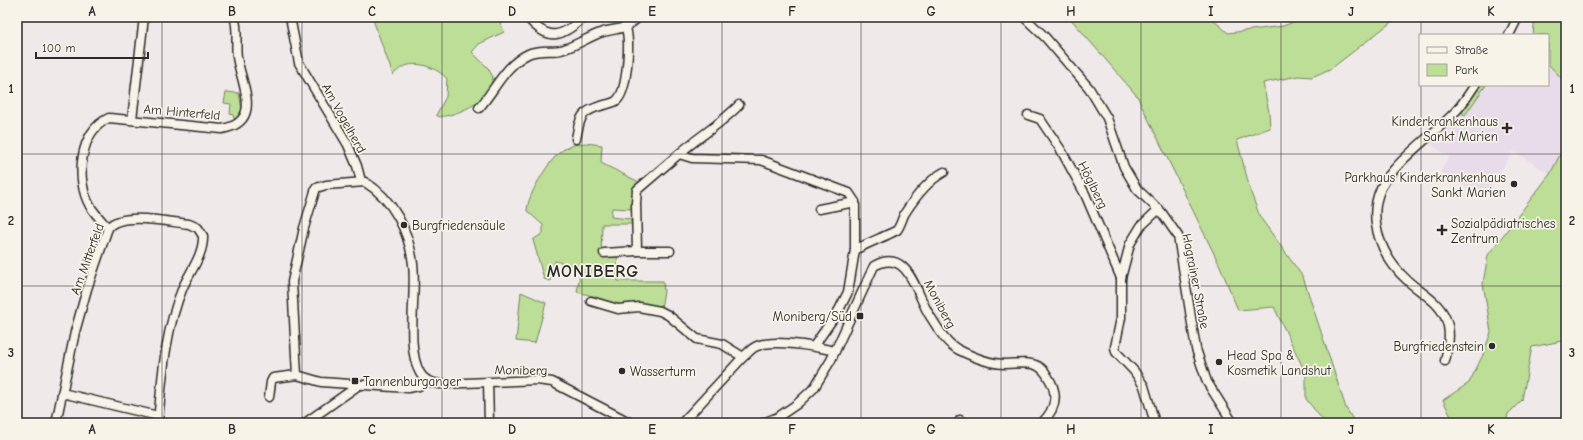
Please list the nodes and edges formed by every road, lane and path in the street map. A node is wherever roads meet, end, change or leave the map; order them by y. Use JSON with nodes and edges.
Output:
{"nodes":[{"id":1,"x":144,"y":17,"type":"edge"},
{"id":2,"x":234,"y":17,"type":"edge"},
{"id":3,"x":290,"y":17,"type":"edge"},
{"id":4,"x":527,"y":17,"type":"edge"},
{"id":5,"x":584,"y":17,"type":"edge"},
{"id":6,"x":639,"y":17,"type":"edge"},
{"id":7,"x":1024,"y":17,"type":"edge"},
{"id":8,"x":1518,"y":17,"type":"edge"},
{"id":9,"x":626,"y":28,"type":"junction"},
{"id":10,"x":1510,"y":34,"type":"edge"},
{"id":11,"x":1474,"y":86,"type":"edge"},
{"id":12,"x":739,"y":105,"type":"dead end"},
{"id":13,"x":479,"y":108,"type":"dead end"},
{"id":14,"x":1028,"y":115,"type":"dead end"},
{"id":15,"x":132,"y":119,"type":"junction"},
{"id":16,"x":576,"y":139,"type":"dead end"},
{"id":17,"x":679,"y":154,"type":"junction"},
{"id":18,"x":944,"y":172,"type":"dead end"},
{"id":19,"x":361,"y":182,"type":"junction"},
{"id":20,"x":855,"y":202,"type":"junction"},
{"id":21,"x":819,"y":209,"type":"dead end"},
{"id":22,"x":1159,"y":209,"type":"junction"},
{"id":23,"x":108,"y":228,"type":"junction"},
{"id":24,"x":855,"y":250,"type":"junction"},
{"id":25,"x":637,"y":251,"type":"junction"},
{"id":26,"x":670,"y":251,"type":"dead end"},
{"id":27,"x":604,"y":253,"type":"dead end"},
{"id":28,"x":1121,"y":278,"type":"junction"},
{"id":29,"x":591,"y":301,"type":"dead end"},
{"id":30,"x":814,"y":346,"type":"junction"},
{"id":31,"x":835,"y":351,"type":"junction"},
{"id":32,"x":743,"y":357,"type":"junction"},
{"id":33,"x":1445,"y":361,"type":"dead end"},
{"id":34,"x":297,"y":375,"type":"junction"},
{"id":35,"x":426,"y":380,"type":"junction"},
{"id":36,"x":488,"y":382,"type":"junction"},
{"id":37,"x":359,"y":385,"type":"junction"},
{"id":38,"x":62,"y":393,"type":"junction"},
{"id":39,"x":268,"y":398,"type":"dead end"},
{"id":40,"x":158,"y":420,"type":"edge"},
{"id":41,"x":56,"y":423,"type":"edge"},
{"id":42,"x":305,"y":423,"type":"edge"},
{"id":43,"x":488,"y":423,"type":"edge"},
{"id":44,"x":631,"y":423,"type":"edge"},
{"id":45,"x":682,"y":423,"type":"edge"},
{"id":46,"x":762,"y":423,"type":"edge"},
{"id":47,"x":1042,"y":423,"type":"edge"},
{"id":48,"x":1155,"y":423,"type":"edge"},
{"id":49,"x":1233,"y":423,"type":"edge"}],
"edges":[{"from":1,"to":15,"type":"street","name":"Am Hinterfeld"},
{"from":2,"to":15,"type":"street","name":"Am Hinterfeld"},
{"from":3,"to":19,"type":"street","name":"Am Vogelherd"},
{"from":4,"to":5,"type":"street"},
{"from":6,"to":9,"type":"street"},
{"from":7,"to":22,"type":"street","name":"Hagrainer Straße"},
{"from":8,"to":10,"type":"street"},
{"from":9,"to":13,"type":"street"},
{"from":9,"to":16,"type":"street"},
{"from":11,"to":33,"type":"street"},
{"from":12,"to":17,"type":"street"},
{"from":14,"to":28,"type":"street","name":"Höglberg"},
{"from":15,"to":23,"type":"street","name":"Am Hinterfeld"},
{"from":17,"to":20,"type":"street"},
{"from":17,"to":25,"type":"street"},
{"from":18,"to":24,"type":"street"},
{"from":19,"to":34,"type":"street"},
{"from":19,"to":35,"type":"street"},
{"from":20,"to":21,"type":"street"},
{"from":20,"to":24,"type":"street"},
{"from":22,"to":28,"type":"street","name":"Höglberg"},
{"from":22,"to":49,"type":"street","name":"Hagrainer Straße"},
{"from":23,"to":38,"type":"street","name":"Am Mitterfeld"},
{"from":23,"to":40,"type":"street","name":"Am Mitterfeld"},
{"from":24,"to":30,"type":"street"},
{"from":25,"to":26,"type":"street"},
{"from":25,"to":27,"type":"street"},
{"from":28,"to":48,"type":"street","name":"Höglberg"},
{"from":29,"to":32,"type":"street"},
{"from":30,"to":31,"type":"street"},
{"from":30,"to":32,"type":"street"},
{"from":31,"to":46,"type":"street","name":"Moniberg"},
{"from":31,"to":47,"type":"street","name":"Moniberg"},
{"from":32,"to":45,"type":"street"},
{"from":34,"to":37,"type":"street"},
{"from":34,"to":39,"type":"street"},
{"from":35,"to":36,"type":"street","name":"Moniberg"},
{"from":35,"to":37,"type":"street"},
{"from":36,"to":43,"type":"street"},
{"from":36,"to":44,"type":"street","name":"Moniberg"},
{"from":37,"to":42,"type":"street"},
{"from":38,"to":40,"type":"street"},
{"from":38,"to":41,"type":"street","name":"Am Mitterfeld"}]}
